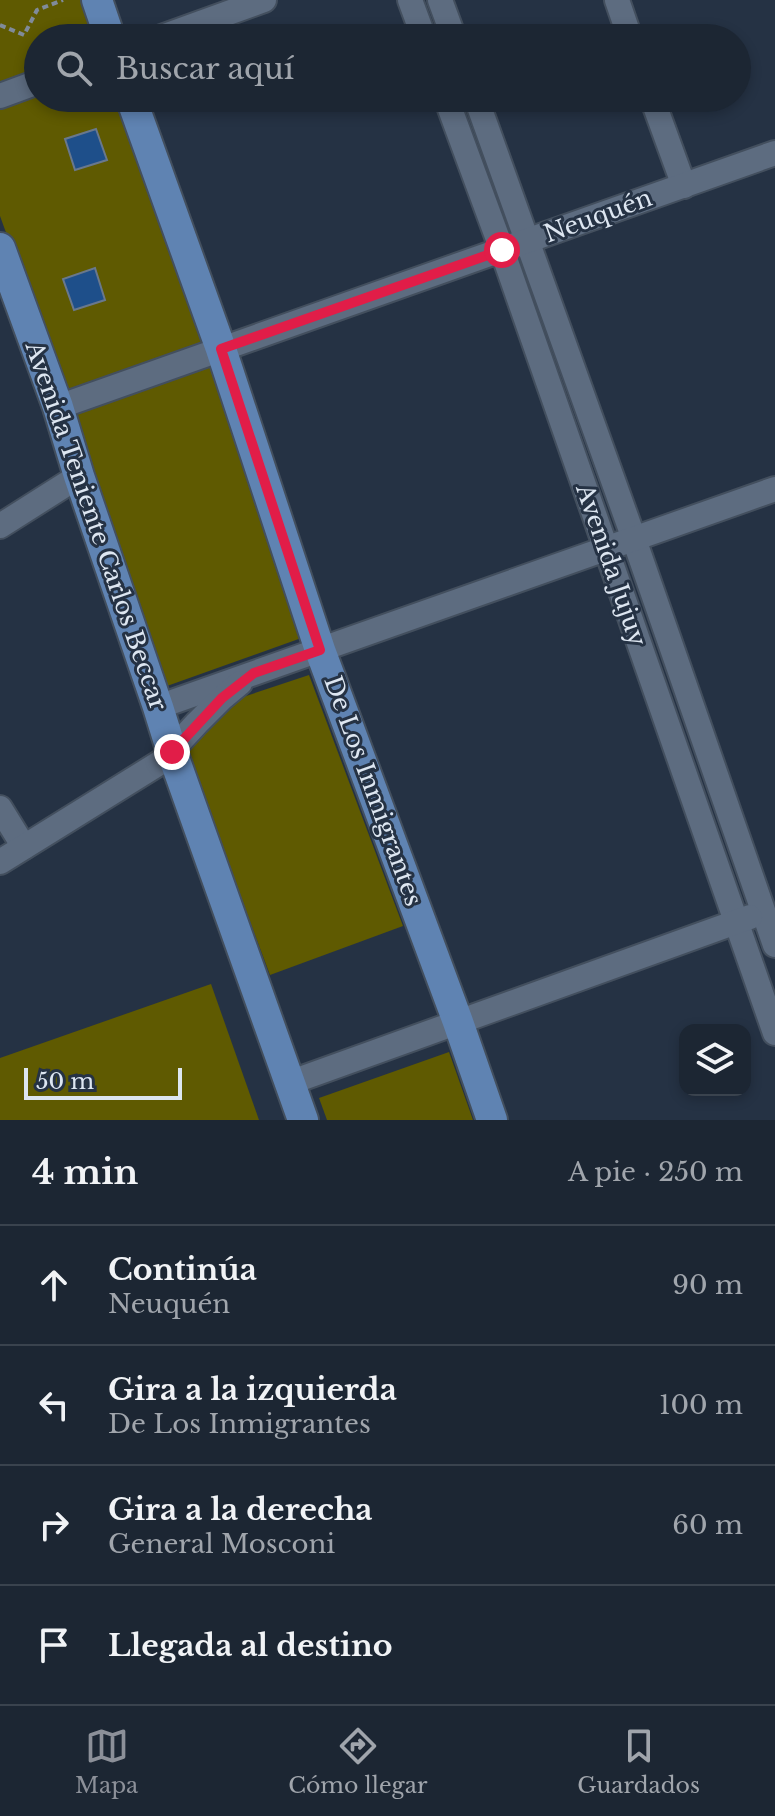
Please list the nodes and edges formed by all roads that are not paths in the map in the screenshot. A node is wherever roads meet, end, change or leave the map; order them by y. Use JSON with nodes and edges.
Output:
{"nodes":[{"id":1,"x":97,"y":0,"type":"edge"},
{"id":2,"x":264,"y":0,"type":"edge"},
{"id":3,"x":410,"y":0,"type":"edge"},
{"id":4,"x":440,"y":0,"type":"edge"},
{"id":5,"x":617,"y":0,"type":"edge"},
{"id":6,"x":105,"y":24,"type":"edge"},
{"id":7,"x":198,"y":24,"type":"edge"},
{"id":8,"x":419,"y":24,"type":"edge"},
{"id":9,"x":449,"y":24,"type":"edge"},
{"id":10,"x":625,"y":24,"type":"edge"},
{"id":11,"x":24,"y":87,"type":"edge"},
{"id":12,"x":0,"y":96,"type":"edge"},
{"id":13,"x":136,"y":112,"type":"edge"},
{"id":14,"x":451,"y":112,"type":"edge"},
{"id":15,"x":481,"y":112,"type":"edge"},
{"id":16,"x":657,"y":112,"type":"edge"},
{"id":17,"x":775,"y":153,"type":"edge"},
{"id":18,"x":684,"y":186,"type":"junction"},
{"id":19,"x":528,"y":241,"type":"junction"},
{"id":20,"x":0,"y":248,"type":"edge"},
{"id":21,"x":502,"y":250,"type":"junction"},
{"id":22,"x":221,"y":349,"type":"junction"},
{"id":23,"x":58,"y":407,"type":"junction"},
{"id":24,"x":79,"y":476,"type":"junction"},
{"id":25,"x":775,"y":489,"type":"edge"},
{"id":26,"x":0,"y":526,"type":"edge"},
{"id":27,"x":634,"y":539,"type":"junction"},
{"id":28,"x":605,"y":549,"type":"junction"},
{"id":29,"x":320,"y":650,"type":"junction"},
{"id":30,"x":254,"y":673,"type":"junction"},
{"id":31,"x":158,"y":707,"type":"junction"},
{"id":32,"x":172,"y":752,"type":"junction"},
{"id":33,"x":0,"y":808,"type":"edge"},
{"id":34,"x":24,"y":847,"type":"junction"},
{"id":35,"x":0,"y":862,"type":"edge"},
{"id":36,"x":769,"y":910,"type":"edge"},
{"id":37,"x":737,"y":921,"type":"junction"},
{"id":38,"x":775,"y":945,"type":"edge"},
{"id":39,"x":458,"y":1022,"type":"junction"},
{"id":40,"x":775,"y":1033,"type":"edge"},
{"id":41,"x":289,"y":1083,"type":"junction"},
{"id":42,"x":303,"y":1120,"type":"edge"},
{"id":43,"x":492,"y":1120,"type":"edge"}],
"edges":[{"from":1,"to":6,"type":"main road"},
{"from":2,"to":7,"type":"street"},
{"from":3,"to":8,"type":"street"},
{"from":4,"to":9,"type":"street"},
{"from":5,"to":10,"type":"street"},
{"from":11,"to":12,"type":"street"},
{"from":13,"to":22,"type":"main road","name":"De Los Inmigrantes"},
{"from":14,"to":21,"type":"street","name":"Avenida Jujuy"},
{"from":15,"to":19,"type":"street","name":"Avenida Jujuy"},
{"from":16,"to":18,"type":"street"},
{"from":17,"to":18,"type":"street","name":"Neuquén"},
{"from":18,"to":19,"type":"street","name":"Neuquén"},
{"from":19,"to":21,"type":"street","name":"Neuquén"},
{"from":19,"to":27,"type":"street","name":"Avenida Jujuy"},
{"from":20,"to":23,"type":"main road","name":"Avenida Teniente Carlos Beccar"},
{"from":21,"to":22,"type":"street","name":"Neuquén"},
{"from":21,"to":28,"type":"street","name":"Avenida Jujuy"},
{"from":22,"to":23,"type":"street","name":"Neuquén"},
{"from":22,"to":29,"type":"main road","name":"De Los Inmigrantes"},
{"from":23,"to":24,"type":"main road","name":"Avenida Teniente Carlos Beccar"},
{"from":24,"to":26,"type":"street"},
{"from":24,"to":31,"type":"main road","name":"Avenida Teniente Carlos Beccar"},
{"from":25,"to":27,"type":"street"},
{"from":27,"to":28,"type":"street"},
{"from":27,"to":36,"type":"street","name":"Avenida Jujuy"},
{"from":28,"to":29,"type":"street"},
{"from":28,"to":37,"type":"street","name":"Avenida Jujuy"},
{"from":29,"to":30,"type":"street"},
{"from":29,"to":39,"type":"main road","name":"De Los Inmigrantes"},
{"from":30,"to":31,"type":"street"},
{"from":30,"to":32,"type":"street"},
{"from":31,"to":32,"type":"main road","name":"Avenida Teniente Carlos Beccar"},
{"from":32,"to":34,"type":"street"},
{"from":32,"to":41,"type":"main road","name":"Avenida Teniente Carlos Beccar"},
{"from":33,"to":34,"type":"street"},
{"from":34,"to":35,"type":"street"},
{"from":36,"to":37,"type":"street"},
{"from":36,"to":38,"type":"street","name":"Avenida Jujuy"},
{"from":37,"to":39,"type":"street"},
{"from":37,"to":40,"type":"street","name":"Avenida Jujuy"},
{"from":39,"to":41,"type":"street"},
{"from":39,"to":43,"type":"main road","name":"De Los Inmigrantes"},
{"from":41,"to":42,"type":"main road","name":"Avenida Teniente Carlos Beccar"}]}
